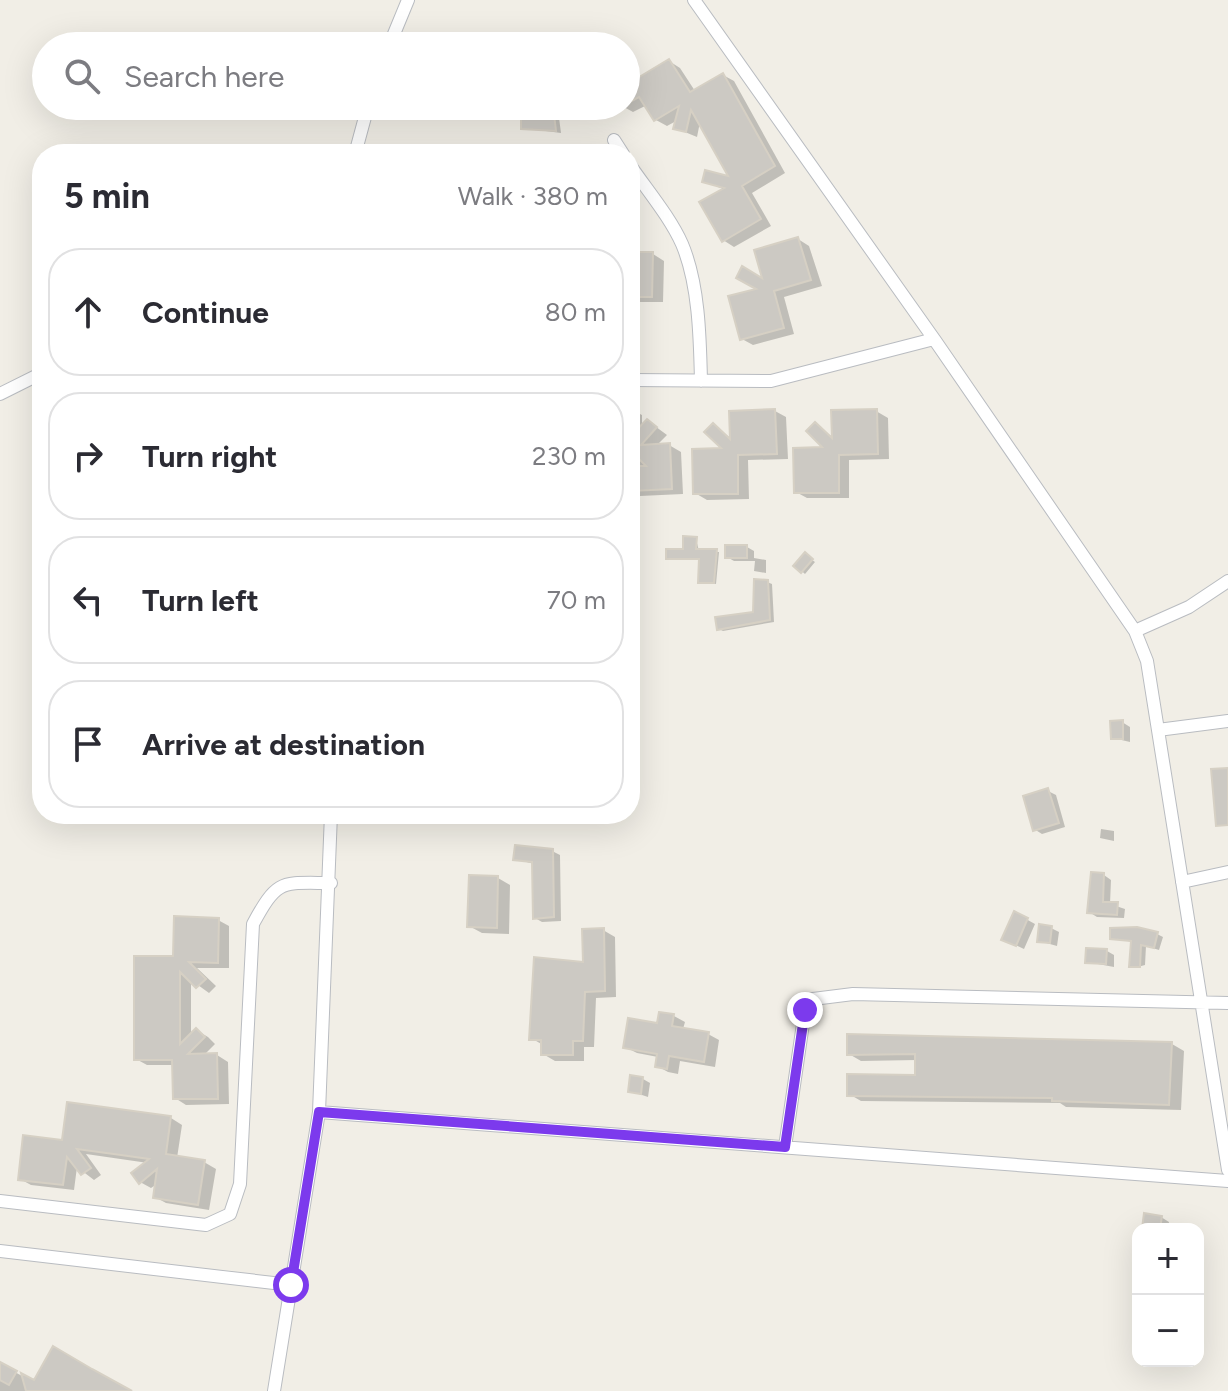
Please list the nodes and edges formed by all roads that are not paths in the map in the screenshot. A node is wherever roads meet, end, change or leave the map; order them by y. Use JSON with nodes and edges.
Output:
{"nodes":[{"id":1,"x":408,"y":0,"type":"edge"},
{"id":2,"x":694,"y":0,"type":"edge"},
{"id":3,"x":395,"y":32,"type":"edge"},
{"id":4,"x":364,"y":120,"type":"edge"},
{"id":5,"x":614,"y":140,"type":"dead end"},
{"id":6,"x":358,"y":144,"type":"edge"},
{"id":7,"x":617,"y":144,"type":"edge"},
{"id":8,"x":640,"y":180,"type":"edge"},
{"id":9,"x":934,"y":339,"type":"junction"},
{"id":10,"x":32,"y":378,"type":"edge"},
{"id":11,"x":640,"y":380,"type":"edge"},
{"id":12,"x":701,"y":381,"type":"junction"},
{"id":13,"x":0,"y":394,"type":"edge"},
{"id":14,"x":1228,"y":581,"type":"edge"},
{"id":15,"x":1135,"y":631,"type":"junction"},
{"id":16,"x":1228,"y":721,"type":"edge"},
{"id":17,"x":1158,"y":730,"type":"junction"},
{"id":18,"x":331,"y":824,"type":"edge"},
{"id":19,"x":1228,"y":872,"type":"edge"},
{"id":20,"x":1182,"y":882,"type":"junction"},
{"id":21,"x":331,"y":883,"type":"junction"},
{"id":22,"x":1202,"y":1003,"type":"junction"},
{"id":23,"x":1228,"y":1003,"type":"edge"},
{"id":24,"x":319,"y":1112,"type":"junction"},
{"id":25,"x":785,"y":1147,"type":"junction"},
{"id":26,"x":1228,"y":1170,"type":"edge"},
{"id":27,"x":1228,"y":1181,"type":"edge"},
{"id":28,"x":0,"y":1201,"type":"edge"},
{"id":29,"x":0,"y":1251,"type":"edge"},
{"id":30,"x":291,"y":1285,"type":"junction"},
{"id":31,"x":274,"y":1391,"type":"edge"}],
"edges":[{"from":1,"to":3,"type":"street"},
{"from":2,"to":9,"type":"street"},
{"from":4,"to":6,"type":"street"},
{"from":5,"to":7,"type":"street"},
{"from":8,"to":12,"type":"street"},
{"from":9,"to":12,"type":"street"},
{"from":9,"to":15,"type":"street"},
{"from":10,"to":13,"type":"street"},
{"from":11,"to":12,"type":"street"},
{"from":14,"to":15,"type":"street"},
{"from":15,"to":17,"type":"street"},
{"from":16,"to":17,"type":"street"},
{"from":17,"to":20,"type":"street"},
{"from":18,"to":21,"type":"street"},
{"from":19,"to":20,"type":"street"},
{"from":20,"to":22,"type":"street"},
{"from":21,"to":24,"type":"street"},
{"from":21,"to":28,"type":"street"},
{"from":22,"to":23,"type":"street"},
{"from":22,"to":25,"type":"street"},
{"from":22,"to":26,"type":"street"},
{"from":24,"to":25,"type":"street"},
{"from":24,"to":30,"type":"street"},
{"from":25,"to":27,"type":"street"},
{"from":29,"to":30,"type":"street"},
{"from":30,"to":31,"type":"street"}]}
